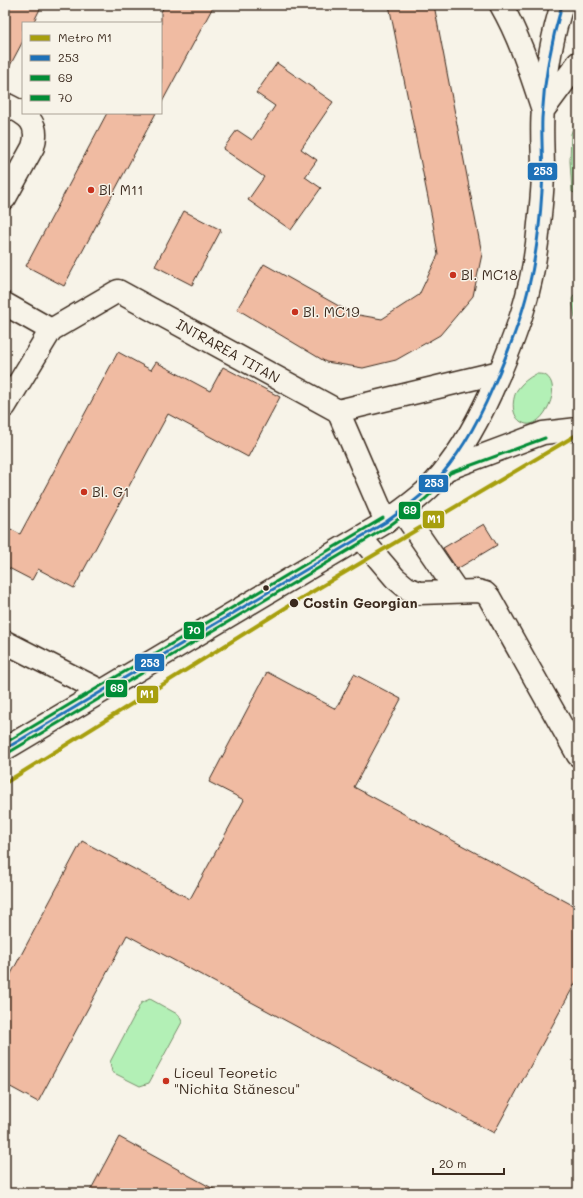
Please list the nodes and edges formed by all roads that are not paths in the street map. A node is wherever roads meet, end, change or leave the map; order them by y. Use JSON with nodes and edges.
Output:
{"nodes":[{"id":1,"x":501,"y":5,"type":"edge"},
{"id":2,"x":562,"y":5,"type":"edge"},
{"id":3,"x":578,"y":63,"type":"edge"},
{"id":4,"x":5,"y":104,"type":"edge"},
{"id":5,"x":543,"y":110,"type":"junction"},
{"id":6,"x":22,"y":113,"type":"edge"},
{"id":7,"x":24,"y":114,"type":"edge"},
{"id":8,"x":5,"y":198,"type":"edge"},
{"id":9,"x":5,"y":304,"type":"edge"},
{"id":10,"x":51,"y":330,"type":"junction"},
{"id":11,"x":500,"y":372,"type":"junction"},
{"id":12,"x":5,"y":406,"type":"edge"},
{"id":13,"x":338,"y":411,"type":"junction"},
{"id":14,"x":578,"y":429,"type":"edge"},
{"id":15,"x":446,"y":469,"type":"junction"},
{"id":16,"x":394,"y":516,"type":"junction"},
{"id":17,"x":361,"y":538,"type":"junction"},
{"id":18,"x":457,"y":591,"type":"junction"},
{"id":19,"x":5,"y":642,"type":"edge"},
{"id":20,"x":101,"y":692,"type":"junction"},
{"id":21,"x":5,"y":749,"type":"edge"},
{"id":22,"x":578,"y":754,"type":"edge"}],
"edges":[{"from":1,"to":5,"type":"street"},
{"from":2,"to":5,"type":"street"},
{"from":3,"to":5,"type":"street"},
{"from":4,"to":6,"type":"street"},
{"from":5,"to":11,"type":"street"},
{"from":7,"to":8,"type":"street"},
{"from":9,"to":10,"type":"street"},
{"from":10,"to":12,"type":"street"},
{"from":10,"to":13,"type":"street","name":"INTRAREA TITAN"},
{"from":11,"to":13,"type":"street"},
{"from":11,"to":15,"type":"street"},
{"from":13,"to":16,"type":"street"},
{"from":14,"to":15,"type":"street"},
{"from":15,"to":16,"type":"street"},
{"from":16,"to":17,"type":"street"},
{"from":16,"to":18,"type":"street"},
{"from":17,"to":18,"type":"street"},
{"from":17,"to":20,"type":"street"},
{"from":18,"to":22,"type":"street"},
{"from":19,"to":20,"type":"street"},
{"from":20,"to":21,"type":"street"}]}
